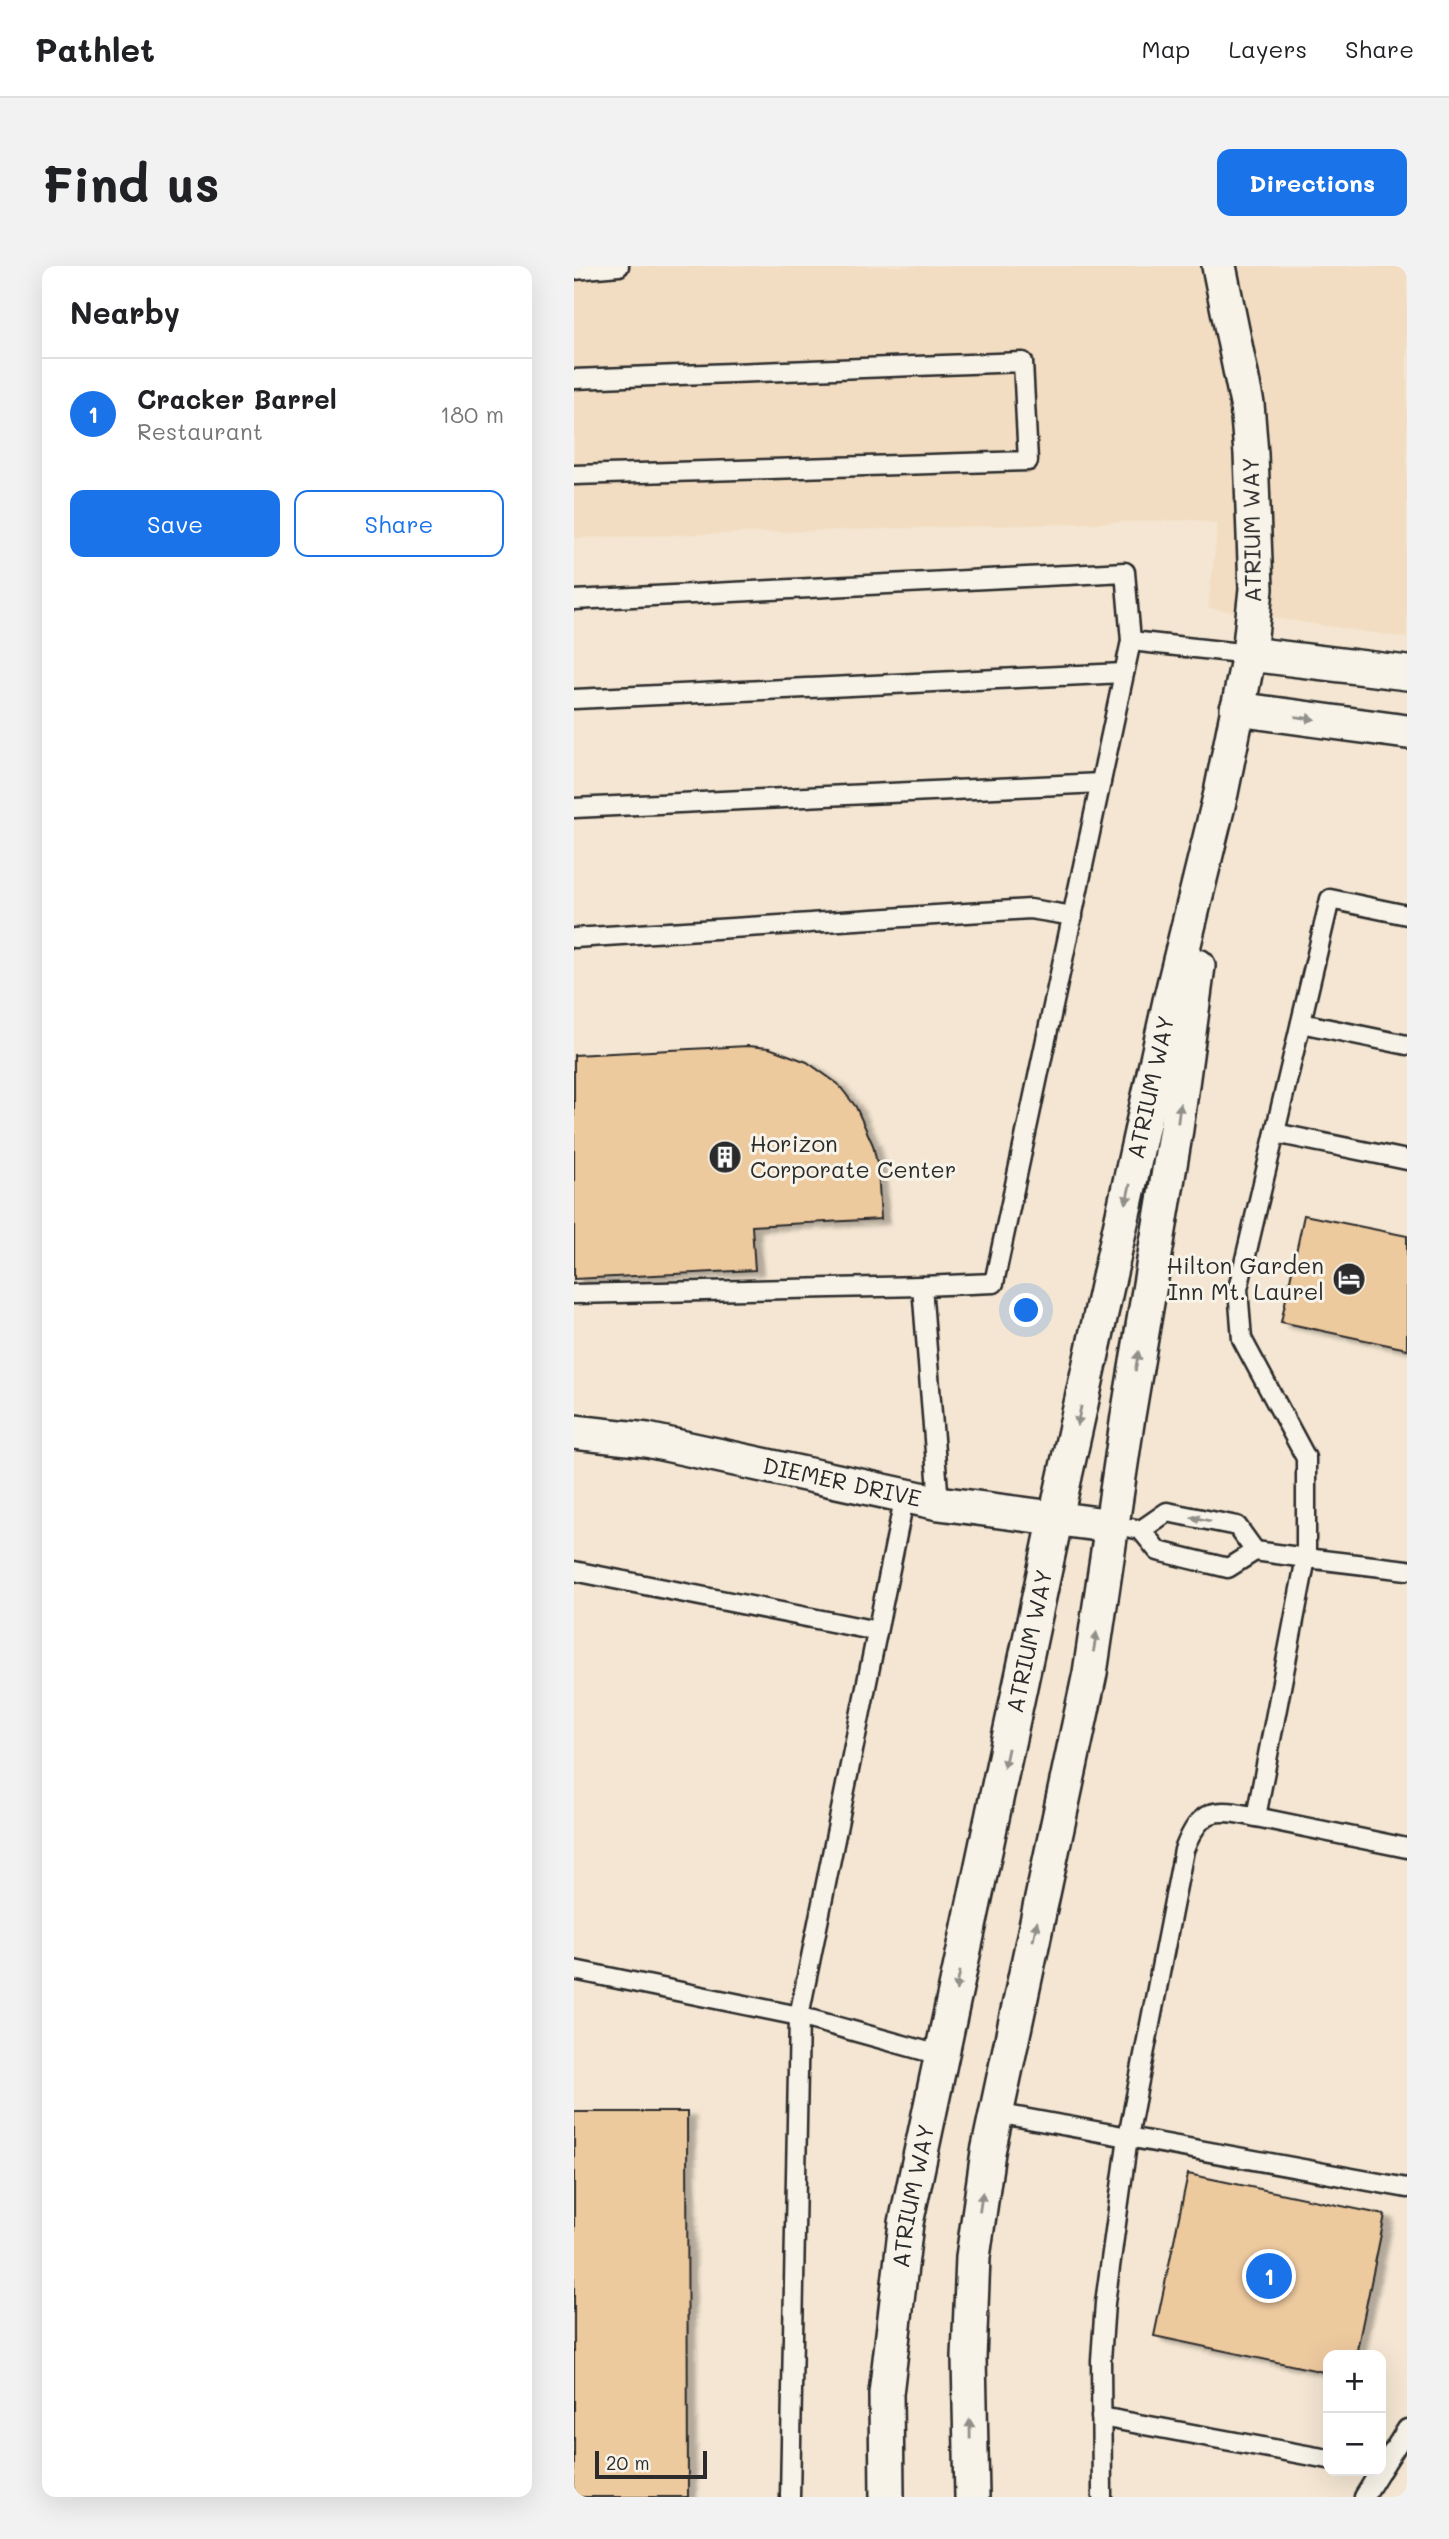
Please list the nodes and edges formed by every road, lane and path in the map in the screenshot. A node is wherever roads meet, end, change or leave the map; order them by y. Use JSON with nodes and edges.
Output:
{"nodes":[{"id":1,"x":619,"y":266,"type":"edge"},
{"id":2,"x":1219,"y":266,"type":"edge"},
{"id":3,"x":574,"y":270,"type":"edge"},
{"id":4,"x":574,"y":379,"type":"edge"},
{"id":5,"x":574,"y":475,"type":"edge"},
{"id":6,"x":574,"y":600,"type":"edge"},
{"id":7,"x":1131,"y":641,"type":"junction"},
{"id":8,"x":1249,"y":654,"type":"junction"},
{"id":9,"x":1125,"y":673,"type":"junction"},
{"id":10,"x":1407,"y":673,"type":"edge"},
{"id":11,"x":574,"y":699,"type":"edge"},
{"id":12,"x":1237,"y":709,"type":"junction"},
{"id":13,"x":1407,"y":732,"type":"edge"},
{"id":14,"x":1101,"y":783,"type":"junction"},
{"id":15,"x":1220,"y":793,"type":"junction"},
{"id":16,"x":574,"y":808,"type":"edge"},
{"id":17,"x":1407,"y":915,"type":"edge"},
{"id":18,"x":1073,"y":916,"type":"junction"},
{"id":19,"x":574,"y":938,"type":"edge"},
{"id":20,"x":1301,"y":1023,"type":"junction"},
{"id":21,"x":1407,"y":1045,"type":"edge"},
{"id":22,"x":1275,"y":1133,"type":"junction"},
{"id":23,"x":1407,"y":1160,"type":"edge"},
{"id":24,"x":922,"y":1286,"type":"junction"},
{"id":25,"x":574,"y":1294,"type":"edge"},
{"id":26,"x":574,"y":1432,"type":"edge"},
{"id":27,"x":905,"y":1495,"type":"junction"},
{"id":28,"x":939,"y":1503,"type":"junction"},
{"id":29,"x":1056,"y":1517,"type":"junction"},
{"id":30,"x":1127,"y":1528,"type":"junction"},
{"id":31,"x":1255,"y":1551,"type":"junction"},
{"id":32,"x":1306,"y":1558,"type":"junction"},
{"id":33,"x":1407,"y":1570,"type":"edge"},
{"id":34,"x":574,"y":1571,"type":"edge"},
{"id":35,"x":877,"y":1631,"type":"junction"},
{"id":36,"x":1256,"y":1817,"type":"junction"},
{"id":37,"x":1407,"y":1848,"type":"edge"},
{"id":38,"x":574,"y":1970,"type":"edge"},
{"id":39,"x":799,"y":2016,"type":"junction"},
{"id":40,"x":943,"y":2056,"type":"junction"},
{"id":41,"x":996,"y":2113,"type":"junction"},
{"id":42,"x":1129,"y":2137,"type":"junction"},
{"id":43,"x":1407,"y":2188,"type":"edge"},
{"id":44,"x":1101,"y":2417,"type":"junction"},
{"id":45,"x":1407,"y":2429,"type":"edge"},
{"id":46,"x":1323,"y":2458,"type":"edge"},
{"id":47,"x":1386,"y":2462,"type":"edge"},
{"id":48,"x":1377,"y":2476,"type":"edge"},
{"id":49,"x":790,"y":2497,"type":"edge"},
{"id":50,"x":887,"y":2497,"type":"edge"},
{"id":51,"x":972,"y":2497,"type":"edge"},
{"id":52,"x":1102,"y":2497,"type":"edge"},
{"id":53,"x":1364,"y":2497,"type":"edge"}],
"edges":[{"from":1,"to":3,"type":"lane"},
{"from":2,"to":8,"type":"street","name":"ATRIUM WAY"},
{"from":4,"to":5,"type":"lane"},
{"from":6,"to":7,"type":"lane"},
{"from":7,"to":8,"type":"lane"},
{"from":7,"to":9,"type":"lane"},
{"from":8,"to":10,"type":"street"},
{"from":8,"to":12,"type":"street","name":"ATRIUM WAY"},
{"from":9,"to":11,"type":"lane"},
{"from":9,"to":14,"type":"lane"},
{"from":12,"to":13,"type":"street","one_way":true},
{"from":12,"to":15,"type":"street","name":"ATRIUM WAY"},
{"from":14,"to":16,"type":"lane"},
{"from":14,"to":18,"type":"lane"},
{"from":15,"to":29,"type":"street","name":"ATRIUM WAY","one_way":true},
{"from":30,"to":15,"type":"street","name":"ATRIUM WAY","one_way":true},
{"from":17,"to":20,"type":"lane"},
{"from":18,"to":19,"type":"lane"},
{"from":18,"to":24,"type":"lane"},
{"from":20,"to":21,"type":"lane"},
{"from":20,"to":22,"type":"lane"},
{"from":22,"to":23,"type":"lane"},
{"from":22,"to":32,"type":"lane"},
{"from":24,"to":25,"type":"lane"},
{"from":24,"to":28,"type":"lane"},
{"from":26,"to":27,"type":"street","name":"DIEMER DRIVE"},
{"from":27,"to":28,"type":"street","name":"DIEMER DRIVE"},
{"from":27,"to":35,"type":"lane"},
{"from":28,"to":29,"type":"street","name":"DIEMER DRIVE"},
{"from":29,"to":30,"type":"street","name":"DIEMER DRIVE"},
{"from":29,"to":40,"type":"street","name":"ATRIUM WAY","one_way":true},
{"from":30,"to":31,"type":"lane"},
{"from":31,"to":30,"type":"lane","one_way":true},
{"from":41,"to":30,"type":"street","name":"ATRIUM WAY","one_way":true},
{"from":31,"to":32,"type":"lane"},
{"from":32,"to":33,"type":"lane"},
{"from":32,"to":36,"type":"lane"},
{"from":34,"to":35,"type":"lane"},
{"from":35,"to":39,"type":"lane"},
{"from":36,"to":37,"type":"lane"},
{"from":36,"to":42,"type":"lane"},
{"from":38,"to":39,"type":"lane"},
{"from":39,"to":40,"type":"lane"},
{"from":39,"to":49,"type":"lane"},
{"from":40,"to":50,"type":"street","name":"ATRIUM WAY"},
{"from":41,"to":42,"type":"lane"},
{"from":51,"to":41,"type":"street","name":"ATRIUM WAY","one_way":true},
{"from":42,"to":43,"type":"lane"},
{"from":42,"to":44,"type":"lane"},
{"from":44,"to":46,"type":"lane"},
{"from":44,"to":52,"type":"lane"},
{"from":45,"to":47,"type":"lane"},
{"from":48,"to":53,"type":"lane"}]}
